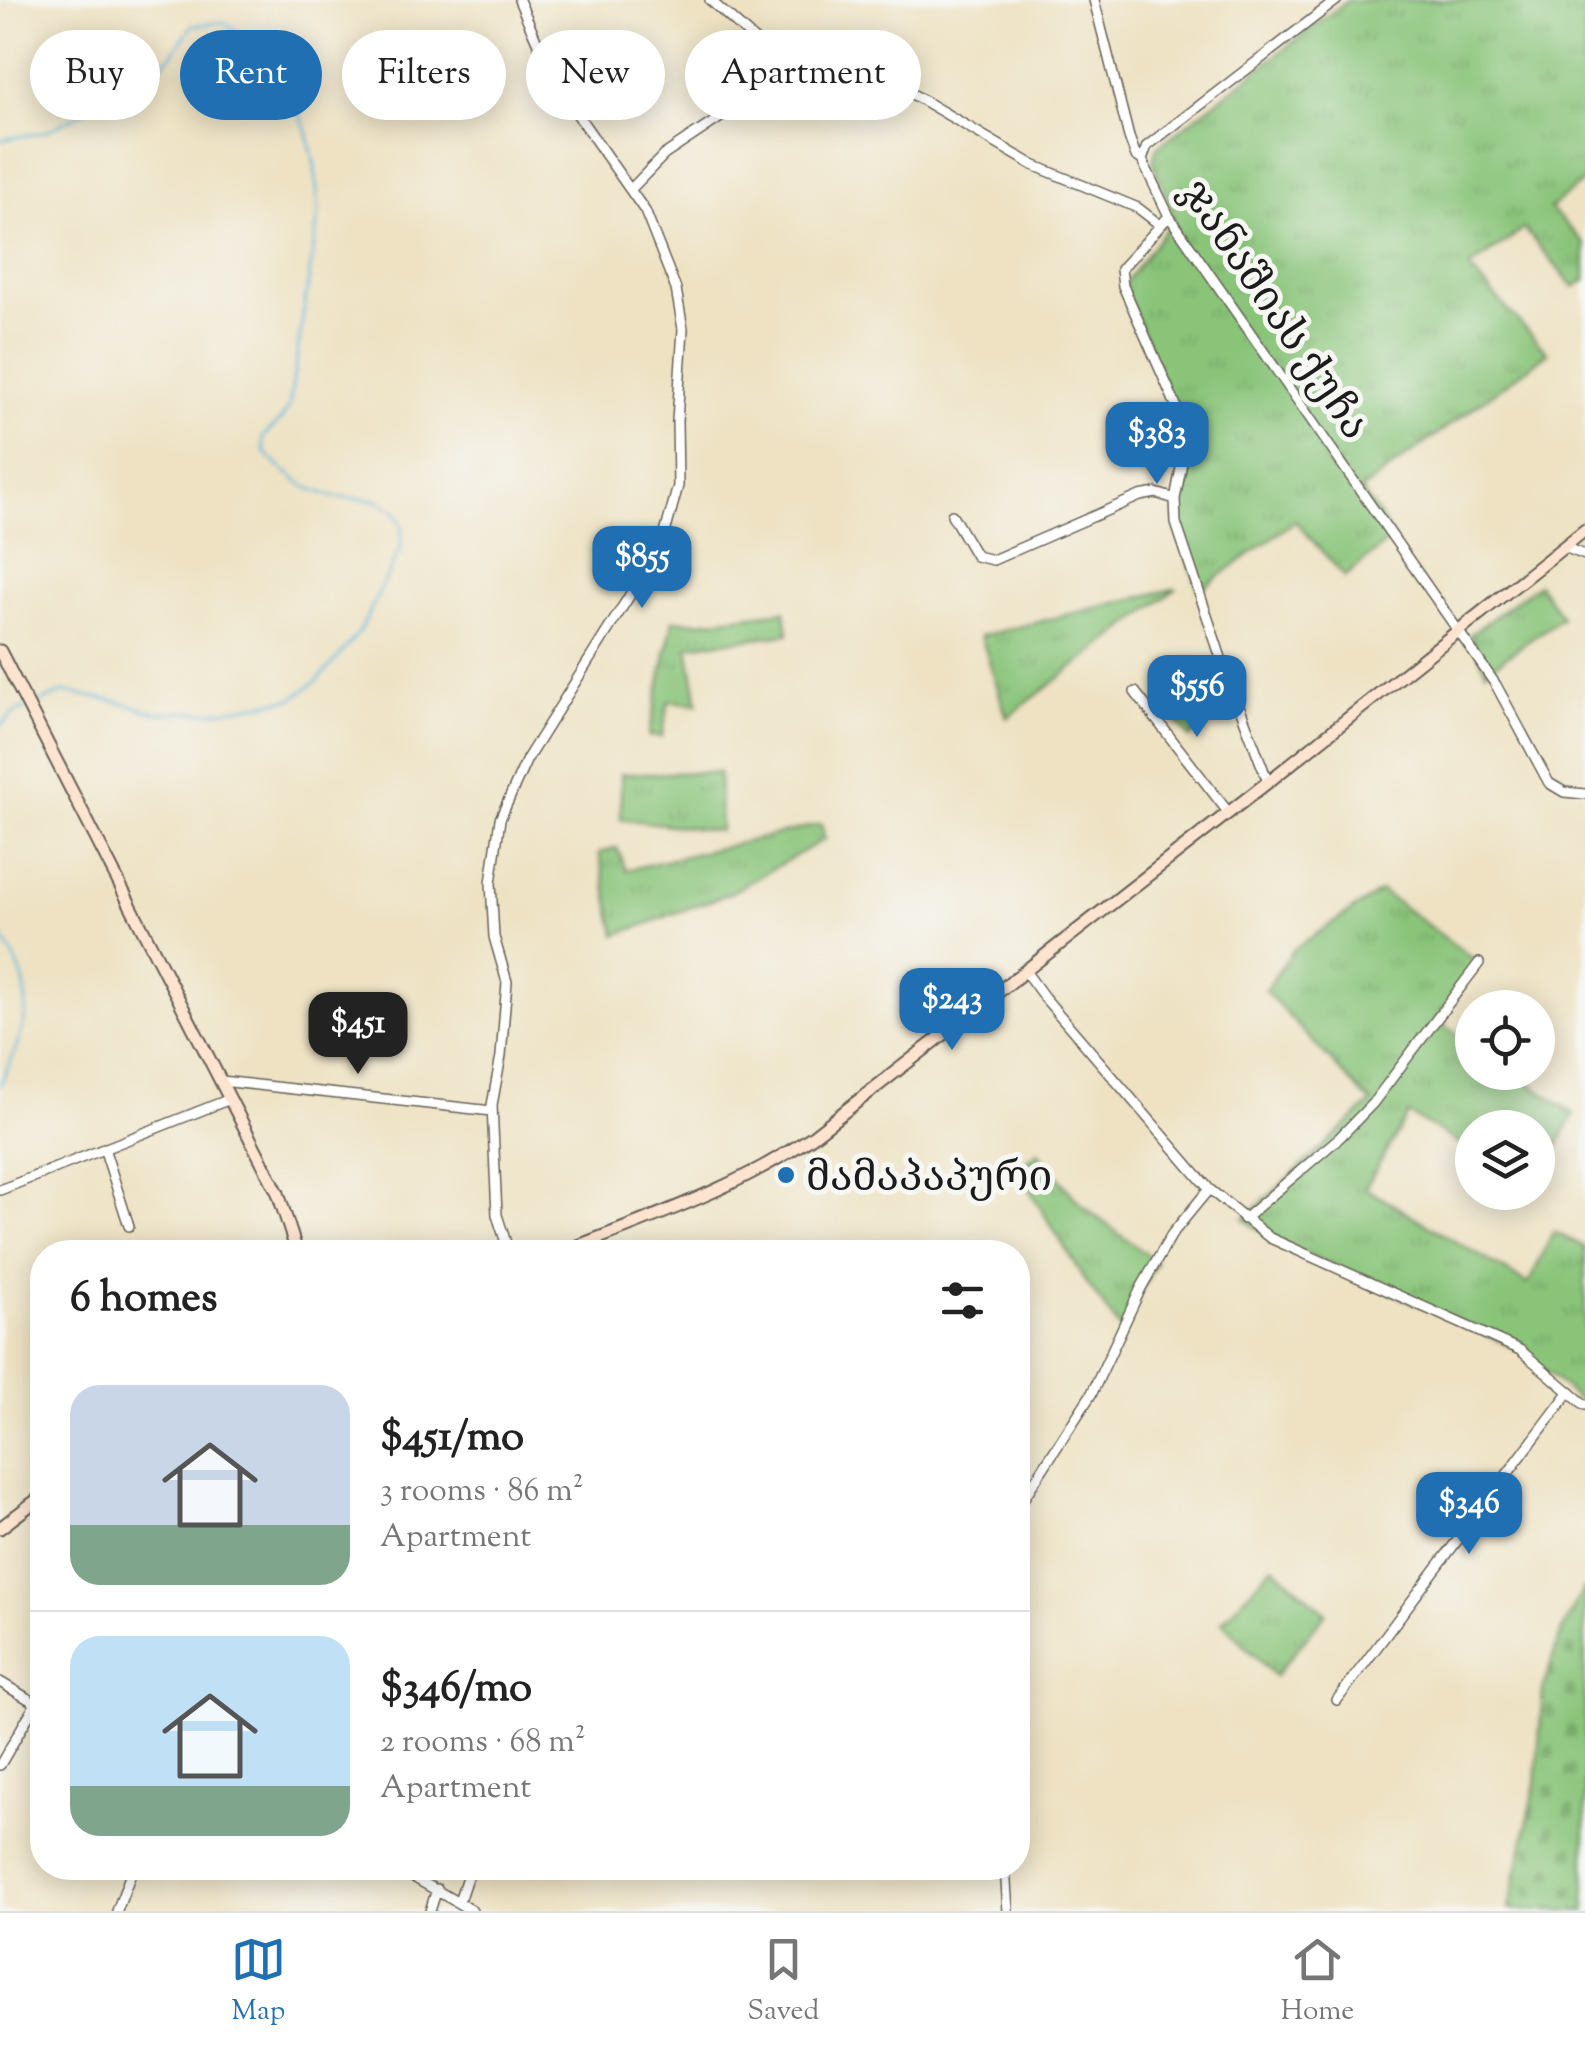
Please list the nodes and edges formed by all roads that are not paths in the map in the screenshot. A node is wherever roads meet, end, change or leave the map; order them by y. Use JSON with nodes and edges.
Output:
{"nodes":[{"id":1,"x":519,"y":0,"type":"edge"},
{"id":2,"x":710,"y":0,"type":"edge"},
{"id":3,"x":1094,"y":0,"type":"edge"},
{"id":4,"x":1337,"y":0,"type":"edge"},
{"id":5,"x":743,"y":30,"type":"edge"},
{"id":6,"x":921,"y":99,"type":"edge"},
{"id":7,"x":717,"y":120,"type":"edge"},
{"id":8,"x":1142,"y":160,"type":"junction"},
{"id":9,"x":631,"y":189,"type":"junction"},
{"id":10,"x":1169,"y":216,"type":"junction"},
{"id":11,"x":1160,"y":225,"type":"junction"},
{"id":12,"x":1174,"y":499,"type":"junction"},
{"id":13,"x":952,"y":514,"type":"dead end"},
{"id":14,"x":1585,"y":530,"type":"edge"},
{"id":15,"x":1564,"y":547,"type":"junction"},
{"id":16,"x":1585,"y":555,"type":"edge"},
{"id":17,"x":1456,"y":631,"type":"junction"},
{"id":18,"x":0,"y":651,"type":"edge"},
{"id":19,"x":1135,"y":692,"type":"dead end"},
{"id":20,"x":1268,"y":782,"type":"junction"},
{"id":21,"x":1585,"y":794,"type":"edge"},
{"id":22,"x":1228,"y":812,"type":"junction"},
{"id":23,"x":1479,"y":962,"type":"dead end"},
{"id":24,"x":1025,"y":971,"type":"junction"},
{"id":25,"x":221,"y":1081,"type":"junction"},
{"id":26,"x":230,"y":1099,"type":"junction"},
{"id":27,"x":492,"y":1110,"type":"junction"},
{"id":28,"x":104,"y":1148,"type":"junction"},
{"id":29,"x":1209,"y":1189,"type":"junction"},
{"id":30,"x":0,"y":1190,"type":"edge"},
{"id":31,"x":1244,"y":1219,"type":"junction"},
{"id":32,"x":128,"y":1226,"type":"dead end"},
{"id":33,"x":293,"y":1240,"type":"edge"},
{"id":34,"x":505,"y":1240,"type":"edge"},
{"id":35,"x":592,"y":1240,"type":"edge"},
{"id":36,"x":1570,"y":1390,"type":"junction"},
{"id":37,"x":1585,"y":1404,"type":"edge"},
{"id":38,"x":1030,"y":1489,"type":"edge"},
{"id":39,"x":30,"y":1505,"type":"edge"},
{"id":40,"x":0,"y":1528,"type":"edge"},
{"id":41,"x":0,"y":1682,"type":"edge"},
{"id":42,"x":30,"y":1700,"type":"edge"},
{"id":43,"x":1337,"y":1700,"type":"dead end"},
{"id":44,"x":30,"y":1719,"type":"edge"},
{"id":45,"x":0,"y":1764,"type":"edge"},
{"id":46,"x":128,"y":1880,"type":"edge"},
{"id":47,"x":420,"y":1880,"type":"edge"},
{"id":48,"x":466,"y":1880,"type":"edge"},
{"id":49,"x":1005,"y":1880,"type":"edge"},
{"id":50,"x":437,"y":1889,"type":"junction"},
{"id":51,"x":458,"y":1901,"type":"junction"},
{"id":52,"x":117,"y":1911,"type":"edge"},
{"id":53,"x":430,"y":1911,"type":"edge"},
{"id":54,"x":472,"y":1911,"type":"edge"},
{"id":55,"x":1008,"y":1911,"type":"edge"}],
"edges":[{"from":1,"to":9,"type":"street"},
{"from":2,"to":5,"type":"street"},
{"from":3,"to":8,"type":"street","name":"ჯანაშიას ქუჩა"},
{"from":4,"to":8,"type":"street"},
{"from":6,"to":11,"type":"street"},
{"from":7,"to":9,"type":"street"},
{"from":8,"to":10,"type":"street","name":"ჯანაშიას ქუჩა"},
{"from":9,"to":27,"type":"street"},
{"from":10,"to":11,"type":"street"},
{"from":10,"to":17,"type":"street","name":"ჯანაშიას ქუჩა"},
{"from":11,"to":12,"type":"street"},
{"from":12,"to":13,"type":"street"},
{"from":12,"to":20,"type":"street"},
{"from":14,"to":15,"type":"main road"},
{"from":15,"to":16,"type":"street"},
{"from":15,"to":17,"type":"main road"},
{"from":17,"to":20,"type":"main road"},
{"from":17,"to":21,"type":"street","name":"ჯანაშიას ქუჩა"},
{"from":18,"to":25,"type":"main road"},
{"from":19,"to":22,"type":"street"},
{"from":20,"to":22,"type":"main road"},
{"from":22,"to":24,"type":"main road"},
{"from":23,"to":31,"type":"street"},
{"from":24,"to":29,"type":"street"},
{"from":24,"to":35,"type":"main road"},
{"from":25,"to":26,"type":"main road"},
{"from":25,"to":27,"type":"street"},
{"from":26,"to":28,"type":"street"},
{"from":26,"to":33,"type":"main road"},
{"from":27,"to":34,"type":"street"},
{"from":28,"to":30,"type":"street"},
{"from":28,"to":32,"type":"street"},
{"from":29,"to":31,"type":"street"},
{"from":29,"to":38,"type":"street"},
{"from":31,"to":36,"type":"street"},
{"from":36,"to":37,"type":"street"},
{"from":36,"to":43,"type":"street"},
{"from":39,"to":40,"type":"main road"},
{"from":41,"to":42,"type":"street"},
{"from":44,"to":45,"type":"street"},
{"from":46,"to":52,"type":"street"},
{"from":47,"to":50,"type":"street"},
{"from":48,"to":51,"type":"street"},
{"from":49,"to":55,"type":"street"},
{"from":50,"to":51,"type":"street"},
{"from":50,"to":53,"type":"street"},
{"from":51,"to":54,"type":"street"}]}
